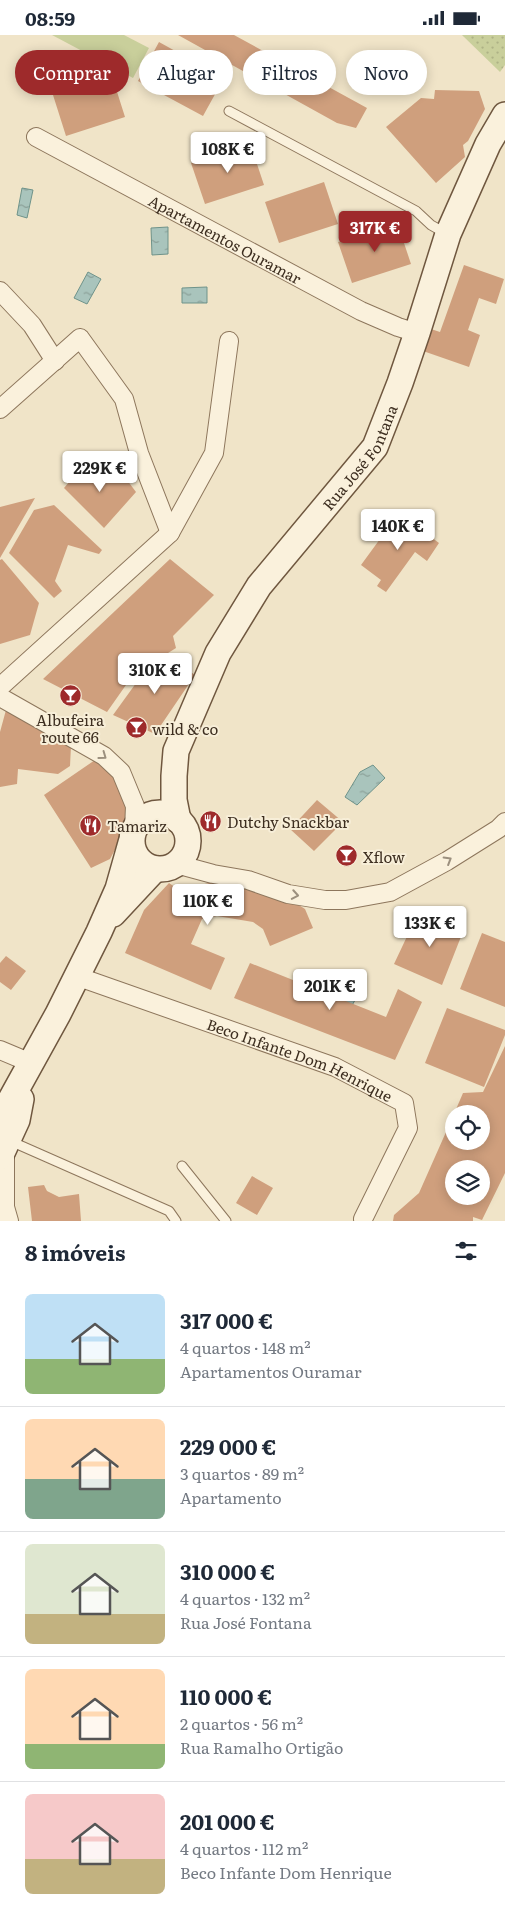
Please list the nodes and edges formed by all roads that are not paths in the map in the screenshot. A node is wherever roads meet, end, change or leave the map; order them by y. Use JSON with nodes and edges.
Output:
{"nodes":[{"id":1,"x":229,"y":111,"type":"dead end"},
{"id":2,"x":505,"y":115,"type":"edge"},
{"id":3,"x":36,"y":137,"type":"dead end"},
{"id":4,"x":448,"y":234,"type":"junction"},
{"id":5,"x":0,"y":291,"type":"edge"},
{"id":6,"x":417,"y":333,"type":"junction"},
{"id":7,"x":229,"y":341,"type":"dead end"},
{"id":8,"x":54,"y":361,"type":"junction"},
{"id":9,"x":0,"y":409,"type":"edge"},
{"id":10,"x":170,"y":533,"type":"junction"},
{"id":11,"x":0,"y":687,"type":"edge"},
{"id":12,"x":0,"y":697,"type":"edge"},
{"id":13,"x":174,"y":776,"type":"junction"},
{"id":14,"x":152,"y":814,"type":"junction"},
{"id":15,"x":178,"y":820,"type":"junction"},
{"id":16,"x":505,"y":822,"type":"edge"},
{"id":17,"x":133,"y":837,"type":"junction"},
{"id":18,"x":166,"y":867,"type":"junction"},
{"id":19,"x":99,"y":932,"type":"junction"},
{"id":20,"x":76,"y":976,"type":"junction"},
{"id":21,"x":0,"y":1049,"type":"edge"},
{"id":22,"x":31,"y":1063,"type":"junction"},
{"id":23,"x":0,"y":1119,"type":"edge"},
{"id":24,"x":3,"y":1152,"type":"edge"},
{"id":25,"x":182,"y":1166,"type":"dead end"},
{"id":26,"x":5,"y":1211,"type":"edge"},
{"id":27,"x":363,"y":1219,"type":"dead end"},
{"id":28,"x":176,"y":1221,"type":"edge"},
{"id":29,"x":226,"y":1221,"type":"edge"}],
"edges":[{"from":1,"to":4,"type":"lane"},
{"from":2,"to":4,"type":"street","name":"Rua José Fontana"},
{"from":3,"to":6,"type":"street","name":"Apartamentos Ouramar"},
{"from":4,"to":6,"type":"street","name":"Rua José Fontana"},
{"from":5,"to":8,"type":"street"},
{"from":6,"to":13,"type":"street","name":"Rua José Fontana"},
{"from":7,"to":10,"type":"street"},
{"from":8,"to":9,"type":"street"},
{"from":8,"to":10,"type":"street"},
{"from":10,"to":11,"type":"street"},
{"from":12,"to":17,"type":"street","one_way":true},
{"from":13,"to":14,"type":"street","name":"Rua José Fontana"},
{"from":13,"to":15,"type":"street","name":"Rua José Fontana"},
{"from":14,"to":15,"type":"street"},
{"from":14,"to":17,"type":"street"},
{"from":15,"to":18,"type":"street"},
{"from":18,"to":16,"type":"street","one_way":true},
{"from":17,"to":18,"type":"street"},
{"from":17,"to":19,"type":"street"},
{"from":18,"to":19,"type":"street"},
{"from":19,"to":20,"type":"street"},
{"from":20,"to":22,"type":"street"},
{"from":20,"to":27,"type":"street","name":"Beco Infante Dom Henrique"},
{"from":21,"to":22,"type":"street"},
{"from":22,"to":23,"type":"street"},
{"from":22,"to":24,"type":"street"},
{"from":24,"to":26,"type":"street"},
{"from":24,"to":28,"type":"lane"},
{"from":25,"to":29,"type":"lane"}]}
